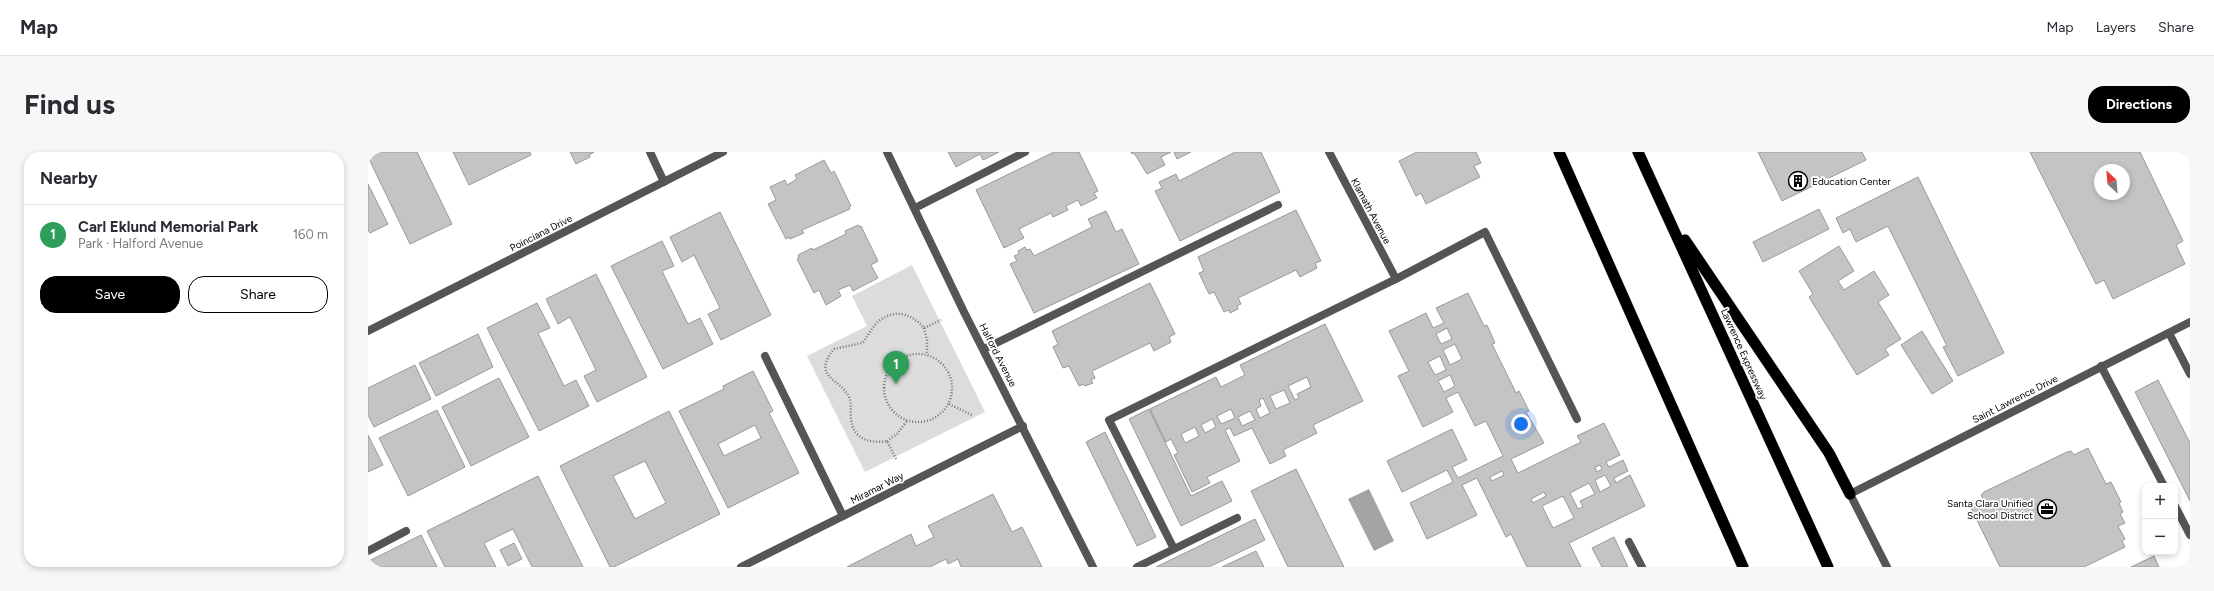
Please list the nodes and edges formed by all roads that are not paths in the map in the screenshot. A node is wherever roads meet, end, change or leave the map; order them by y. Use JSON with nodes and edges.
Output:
{"nodes":[{"id":1,"x":650,"y":152,"type":"edge"},
{"id":2,"x":723,"y":152,"type":"edge"},
{"id":3,"x":887,"y":152,"type":"edge"},
{"id":4,"x":1025,"y":152,"type":"edge"},
{"id":5,"x":1329,"y":152,"type":"edge"},
{"id":6,"x":1559,"y":152,"type":"edge"},
{"id":7,"x":1638,"y":152,"type":"edge"},
{"id":8,"x":664,"y":182,"type":"junction"},
{"id":9,"x":1278,"y":205,"type":"dead end"},
{"id":10,"x":914,"y":208,"type":"junction"},
{"id":11,"x":1667,"y":214,"type":"junction"},
{"id":12,"x":1396,"y":278,"type":"junction"},
{"id":13,"x":2190,"y":322,"type":"edge"},
{"id":14,"x":368,"y":331,"type":"edge"},
{"id":15,"x":2169,"y":333,"type":"junction"},
{"id":16,"x":984,"y":349,"type":"junction"},
{"id":17,"x":765,"y":356,"type":"dead end"},
{"id":18,"x":2101,"y":366,"type":"junction"},
{"id":19,"x":2190,"y":374,"type":"edge"},
{"id":20,"x":1577,"y":420,"type":"dead end"},
{"id":21,"x":1023,"y":426,"type":"junction"},
{"id":22,"x":2162,"y":483,"type":"edge"},
{"id":23,"x":1850,"y":494,"type":"junction"},
{"id":24,"x":2178,"y":512,"type":"edge"},
{"id":25,"x":843,"y":516,"type":"junction"},
{"id":26,"x":1237,"y":518,"type":"dead end"},
{"id":27,"x":406,"y":531,"type":"dead end"},
{"id":28,"x":2190,"y":535,"type":"edge"},
{"id":29,"x":1629,"y":542,"type":"dead end"},
{"id":30,"x":1174,"y":549,"type":"junction"},
{"id":31,"x":368,"y":551,"type":"edge"},
{"id":32,"x":741,"y":567,"type":"edge"},
{"id":33,"x":1092,"y":567,"type":"edge"},
{"id":34,"x":1137,"y":567,"type":"edge"},
{"id":35,"x":1642,"y":567,"type":"edge"},
{"id":36,"x":1743,"y":567,"type":"edge"},
{"id":37,"x":1828,"y":567,"type":"edge"},
{"id":38,"x":1887,"y":567,"type":"edge"}],
"edges":[{"from":1,"to":8,"type":"street"},
{"from":2,"to":8,"type":"street","name":"Poinciana Drive"},
{"from":3,"to":10,"type":"street","name":"Halford Avenue"},
{"from":4,"to":10,"type":"street"},
{"from":5,"to":12,"type":"street","name":"Klamath Avenue"},
{"from":6,"to":36,"type":"highway"},
{"from":7,"to":11,"type":"highway","name":"Lawrence Expressway"},
{"from":8,"to":14,"type":"street","name":"Poinciana Drive"},
{"from":9,"to":16,"type":"street"},
{"from":10,"to":16,"type":"street","name":"Halford Avenue"},
{"from":11,"to":23,"type":"highway"},
{"from":11,"to":37,"type":"highway","name":"Lawrence Expressway"},
{"from":12,"to":20,"type":"street"},
{"from":12,"to":30,"type":"street"},
{"from":13,"to":15,"type":"street","name":"Saint Lawrence Drive"},
{"from":15,"to":18,"type":"street","name":"Saint Lawrence Drive"},
{"from":15,"to":19,"type":"street"},
{"from":16,"to":21,"type":"street","name":"Halford Avenue"},
{"from":17,"to":25,"type":"street"},
{"from":18,"to":22,"type":"street"},
{"from":18,"to":23,"type":"street","name":"Saint Lawrence Drive"},
{"from":21,"to":25,"type":"street","name":"Miramar Way"},
{"from":21,"to":33,"type":"street","name":"Halford Avenue"},
{"from":23,"to":38,"type":"street"},
{"from":24,"to":28,"type":"street"},
{"from":25,"to":32,"type":"street","name":"Miramar Way"},
{"from":26,"to":30,"type":"street"},
{"from":27,"to":31,"type":"street"},
{"from":29,"to":35,"type":"street"},
{"from":30,"to":34,"type":"street"}]}
